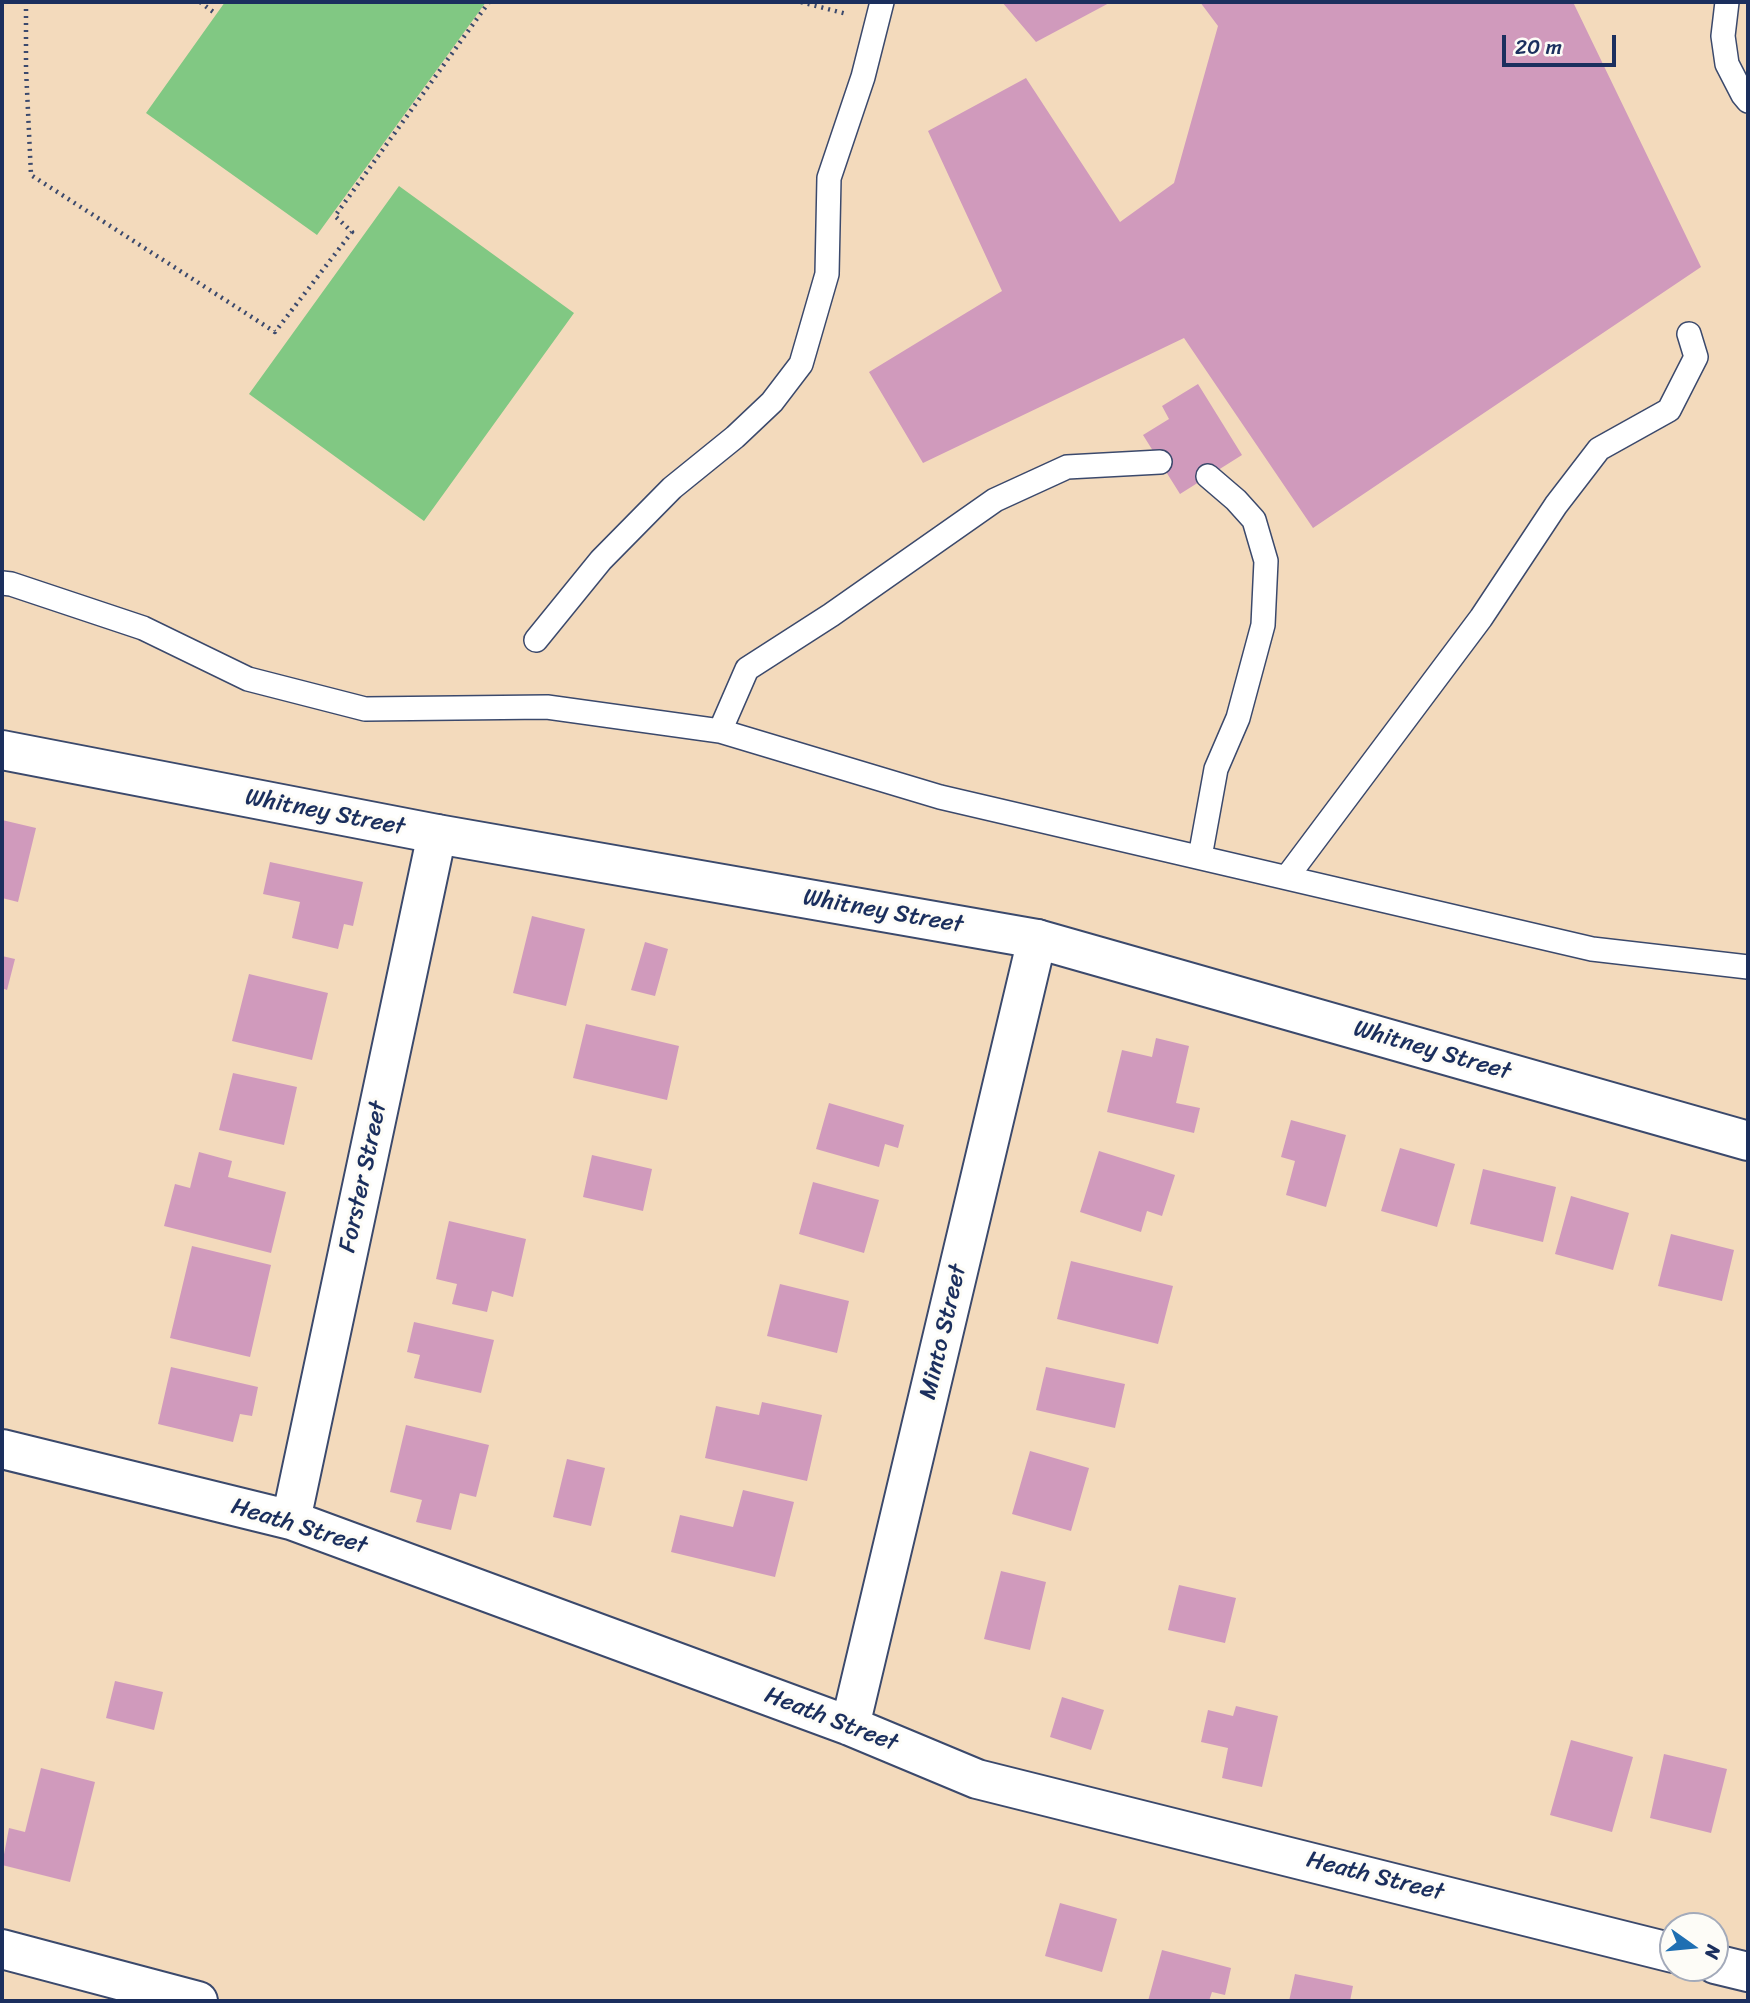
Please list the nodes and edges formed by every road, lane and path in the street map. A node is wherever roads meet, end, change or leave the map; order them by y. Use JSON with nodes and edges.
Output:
{"nodes":[{"id":1,"x":26,"y":2,"type":"edge"},
{"id":2,"x":200,"y":2,"type":"edge"},
{"id":3,"x":489,"y":2,"type":"edge"},
{"id":4,"x":801,"y":2,"type":"edge"},
{"id":5,"x":1727,"y":2,"type":"edge"},
{"id":6,"x":880,"y":12,"type":"edge"},
{"id":7,"x":216,"y":14,"type":"dead end"},
{"id":8,"x":1748,"y":101,"type":"edge"},
{"id":9,"x":1689,"y":334,"type":"dead end"},
{"id":10,"x":1160,"y":462,"type":"dead end"},
{"id":11,"x":1208,"y":476,"type":"dead end"},
{"id":12,"x":2,"y":583,"type":"edge"},
{"id":13,"x":536,"y":640,"type":"dead end"},
{"id":14,"x":720,"y":731,"type":"junction"},
{"id":15,"x":2,"y":750,"type":"edge"},
{"id":16,"x":437,"y":834,"type":"junction"},
{"id":17,"x":1200,"y":858,"type":"junction"},
{"id":18,"x":1287,"y":877,"type":"junction"},
{"id":19,"x":1037,"y":939,"type":"junction"},
{"id":20,"x":1748,"y":967,"type":"edge"},
{"id":21,"x":1748,"y":1141,"type":"edge"},
{"id":22,"x":2,"y":1449,"type":"edge"},
{"id":23,"x":291,"y":1520,"type":"junction"},
{"id":24,"x":850,"y":1726,"type":"junction"},
{"id":25,"x":2,"y":1949,"type":"edge"},
{"id":26,"x":1659,"y":1950,"type":"edge"},
{"id":27,"x":1729,"y":1967,"type":"edge"},
{"id":28,"x":1748,"y":1972,"type":"edge"},
{"id":29,"x":100,"y":1989,"type":"edge"},
{"id":30,"x":198,"y":2001,"type":"edge"}],
"edges":[{"from":1,"to":3,"type":"path"},
{"from":2,"to":7,"type":"path"},
{"from":4,"to":6,"type":"path"},
{"from":5,"to":8,"type":"lane"},
{"from":6,"to":13,"type":"lane"},
{"from":9,"to":18,"type":"lane"},
{"from":10,"to":14,"type":"lane"},
{"from":11,"to":17,"type":"lane"},
{"from":12,"to":14,"type":"lane"},
{"from":14,"to":17,"type":"lane"},
{"from":15,"to":16,"type":"street","name":"Whitney Street"},
{"from":16,"to":19,"type":"street","name":"Whitney Street"},
{"from":16,"to":23,"type":"street","name":"Forster Street"},
{"from":17,"to":18,"type":"lane"},
{"from":18,"to":20,"type":"lane"},
{"from":19,"to":21,"type":"street","name":"Whitney Street"},
{"from":19,"to":24,"type":"street","name":"Minto Street"},
{"from":22,"to":23,"type":"street","name":"Heath Street"},
{"from":23,"to":24,"type":"street","name":"Heath Street"},
{"from":24,"to":26,"type":"street","name":"Heath Street"},
{"from":25,"to":29,"type":"street"},
{"from":27,"to":28,"type":"street"},
{"from":29,"to":30,"type":"street"}]}
